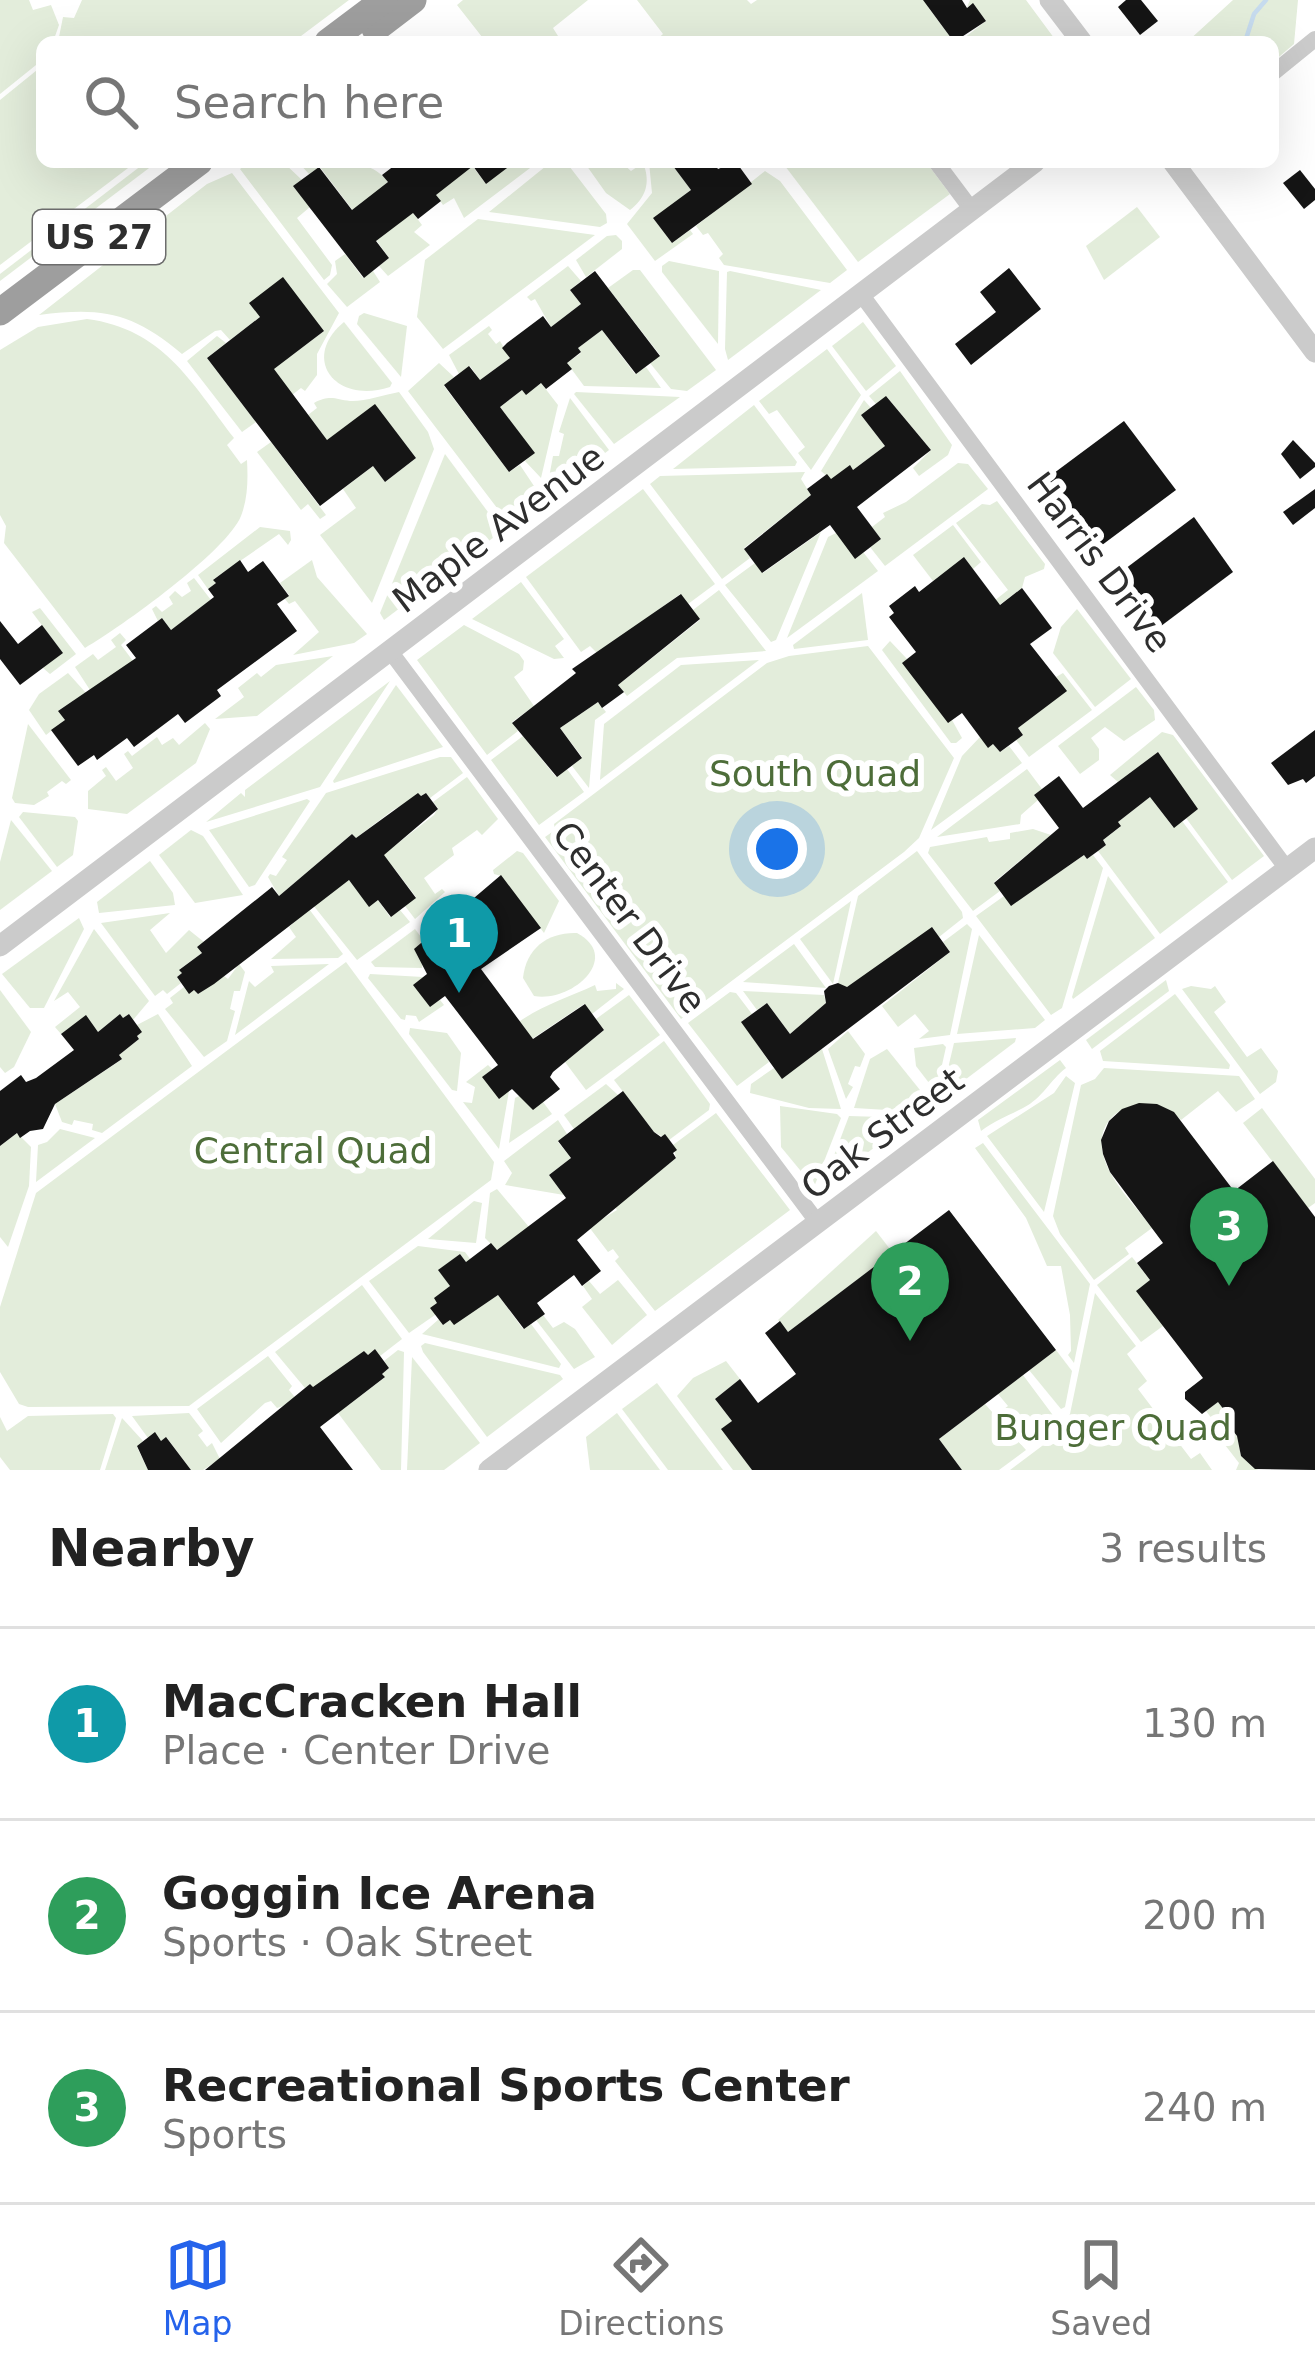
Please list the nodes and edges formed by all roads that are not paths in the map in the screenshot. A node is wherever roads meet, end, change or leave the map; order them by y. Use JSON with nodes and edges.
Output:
{"nodes":[{"id":1,"x":384,"y":0,"type":"edge"},
{"id":2,"x":413,"y":0,"type":"edge"},
{"id":3,"x":1050,"y":0,"type":"edge"},
{"id":4,"x":336,"y":36,"type":"edge"},
{"id":5,"x":366,"y":36,"type":"edge"},
{"id":6,"x":1077,"y":36,"type":"edge"},
{"id":7,"x":1315,"y":39,"type":"edge"},
{"id":8,"x":1279,"y":68,"type":"edge"},
{"id":9,"x":164,"y":168,"type":"edge"},
{"id":10,"x":191,"y":168,"type":"edge"},
{"id":11,"x":940,"y":168,"type":"edge"},
{"id":12,"x":1027,"y":168,"type":"edge"},
{"id":13,"x":1177,"y":168,"type":"edge"},
{"id":14,"x":972,"y":210,"type":"junction"},
{"id":15,"x":0,"y":291,"type":"edge"},
{"id":16,"x":861,"y":294,"type":"junction"},
{"id":17,"x":0,"y":312,"type":"edge"},
{"id":18,"x":1315,"y":352,"type":"edge"},
{"id":19,"x":390,"y":651,"type":"junction"},
{"id":20,"x":1315,"y":848,"type":"edge"},
{"id":21,"x":1287,"y":869,"type":"junction"},
{"id":22,"x":0,"y":946,"type":"edge"},
{"id":23,"x":818,"y":1222,"type":"junction"},
{"id":24,"x":489,"y":1470,"type":"edge"}],
"edges":[{"from":1,"to":4,"type":"highway"},
{"from":2,"to":5,"type":"highway"},
{"from":3,"to":6,"type":"street"},
{"from":7,"to":8,"type":"street"},
{"from":9,"to":15,"type":"highway","number":"US 27"},
{"from":10,"to":17,"type":"highway","number":"US 27"},
{"from":11,"to":14,"type":"street"},
{"from":12,"to":14,"type":"street","name":"Maple Avenue"},
{"from":13,"to":18,"type":"street"},
{"from":14,"to":16,"type":"street","name":"Maple Avenue"},
{"from":16,"to":19,"type":"street","name":"Maple Avenue"},
{"from":16,"to":21,"type":"street","name":"Harris Drive"},
{"from":19,"to":22,"type":"street","name":"Maple Avenue"},
{"from":19,"to":23,"type":"street","name":"Center Drive"},
{"from":20,"to":21,"type":"street","name":"Oak Street"},
{"from":21,"to":23,"type":"street","name":"Oak Street"},
{"from":23,"to":24,"type":"street","name":"Oak Street"}]}
